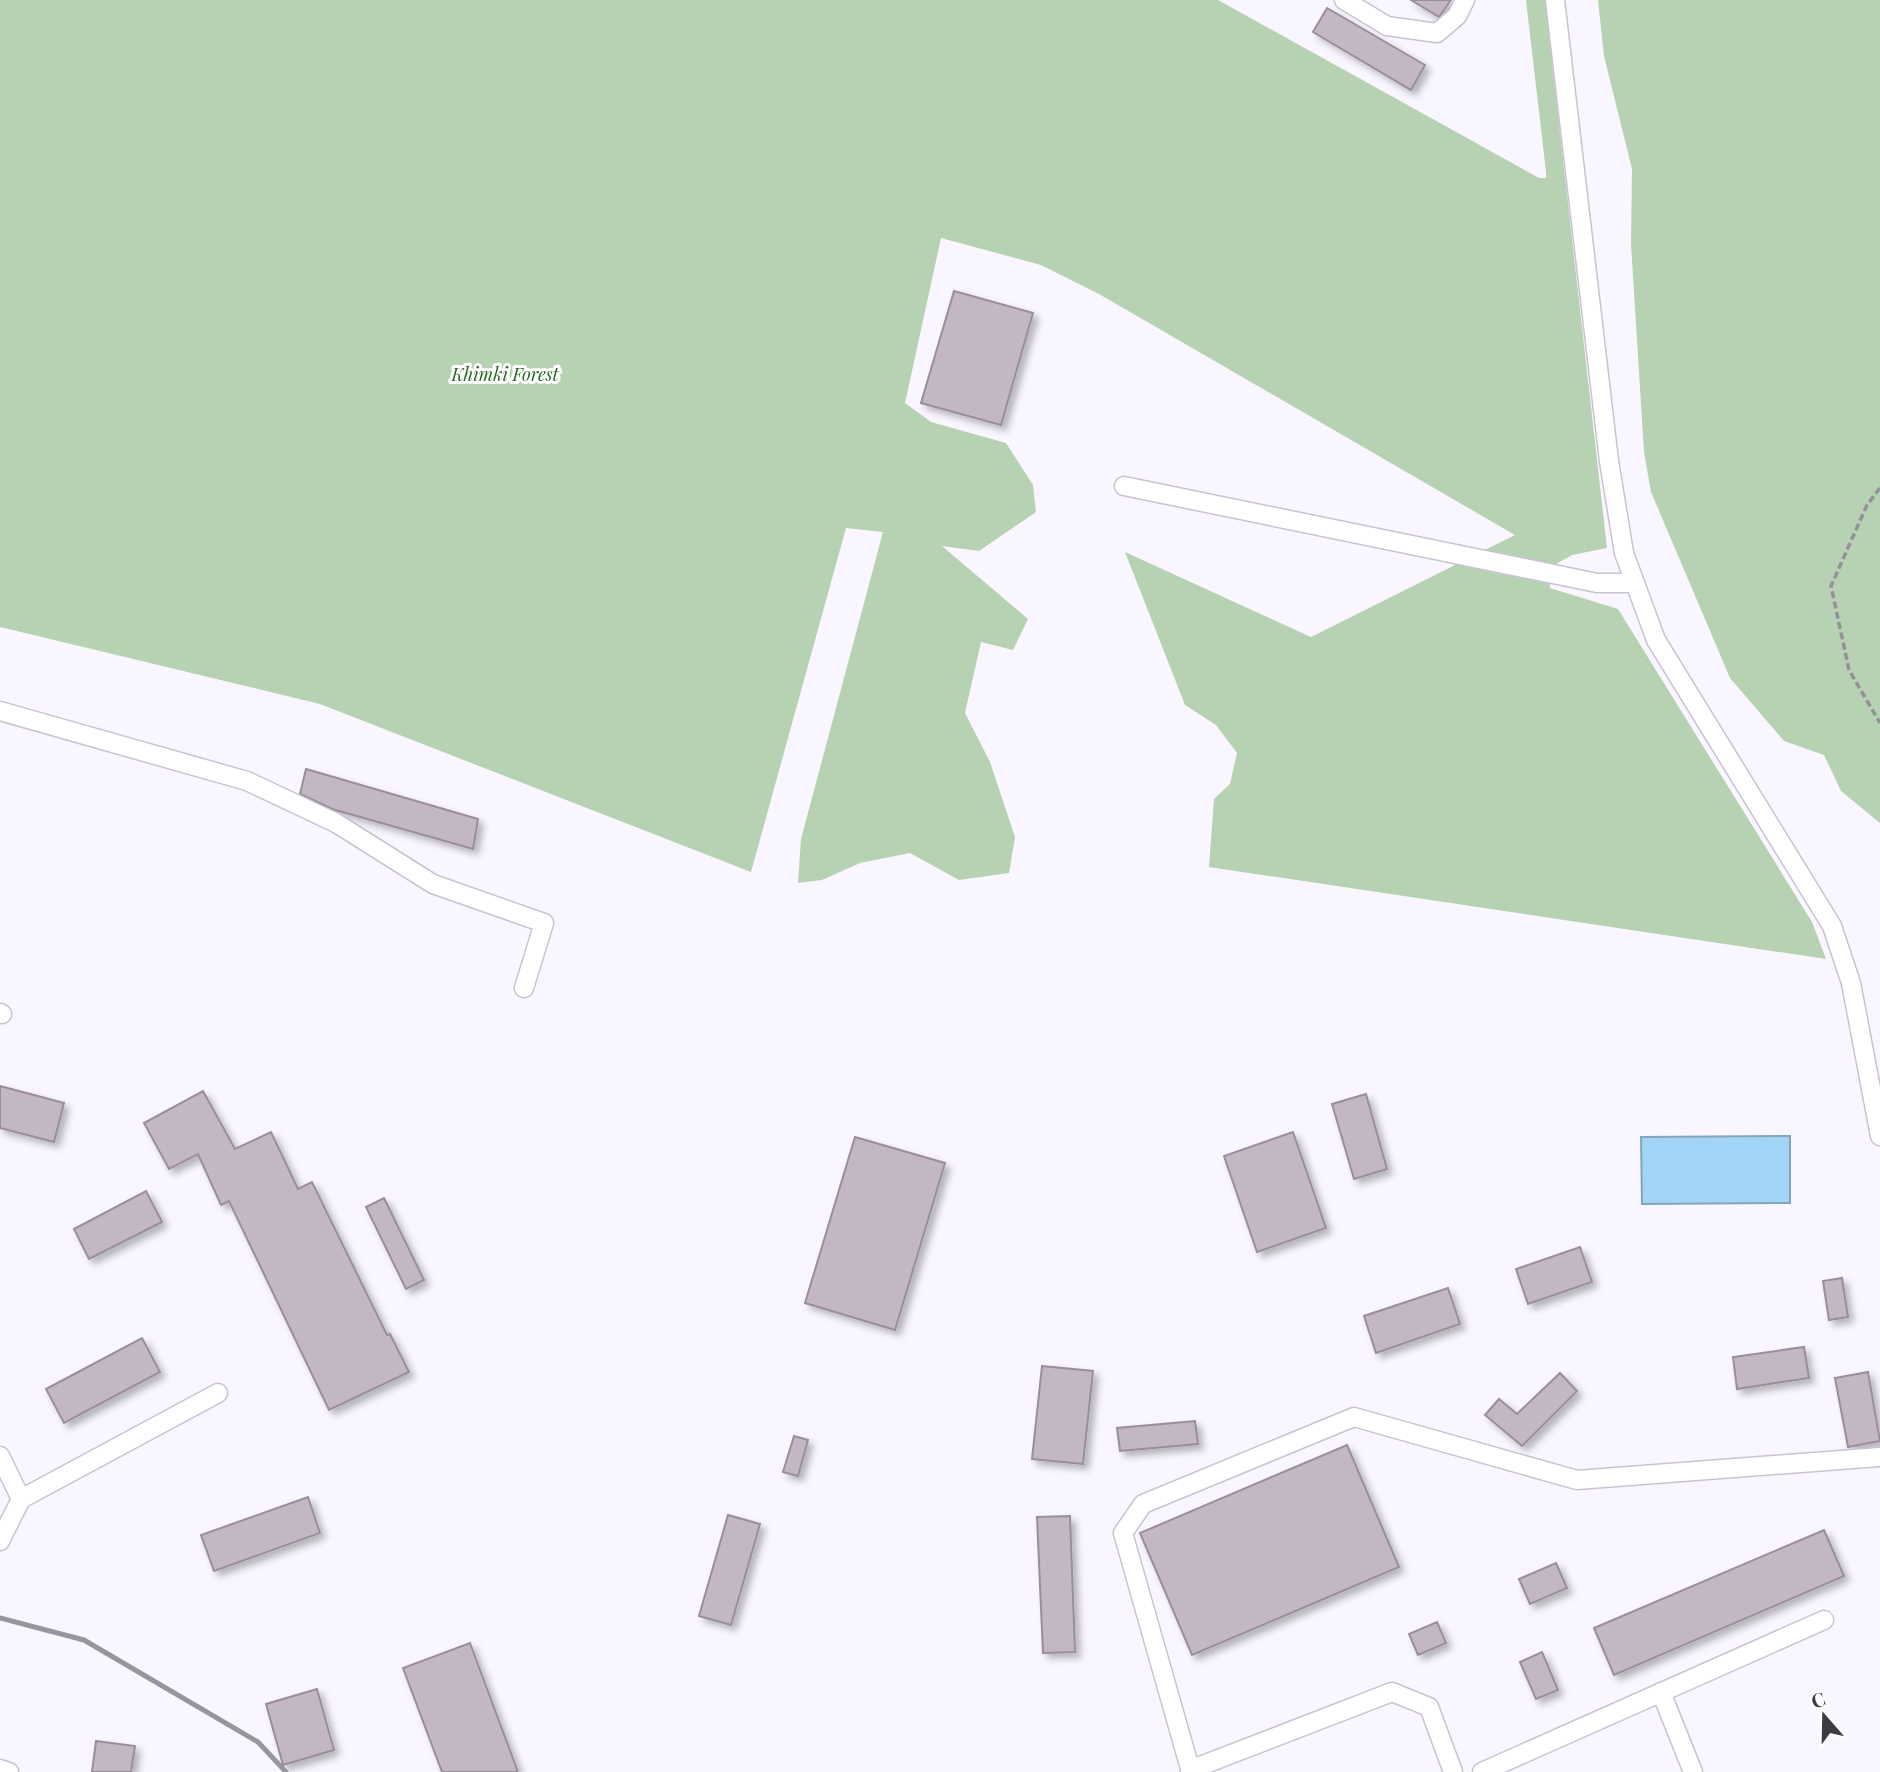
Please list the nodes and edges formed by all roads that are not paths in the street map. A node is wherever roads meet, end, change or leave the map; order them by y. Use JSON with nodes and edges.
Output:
{"nodes":[{"id":1,"x":1344,"y":0,"type":"edge"},
{"id":2,"x":1465,"y":0,"type":"edge"},
{"id":3,"x":1555,"y":0,"type":"edge"},
{"id":4,"x":1124,"y":486,"type":"dead end"},
{"id":5,"x":1635,"y":583,"type":"junction"},
{"id":6,"x":0,"y":711,"type":"edge"},
{"id":7,"x":524,"y":988,"type":"dead end"},
{"id":8,"x":1880,"y":1136,"type":"edge"},
{"id":9,"x":218,"y":1393,"type":"dead end"},
{"id":10,"x":0,"y":1456,"type":"edge"},
{"id":11,"x":1880,"y":1457,"type":"edge"},
{"id":12,"x":21,"y":1499,"type":"junction"},
{"id":13,"x":0,"y":1541,"type":"edge"},
{"id":14,"x":1824,"y":1620,"type":"dead end"},
{"id":15,"x":1661,"y":1692,"type":"junction"},
{"id":16,"x":0,"y":1769,"type":"edge"},
{"id":17,"x":1190,"y":1771,"type":"edge"},
{"id":18,"x":9,"y":1772,"type":"edge"},
{"id":19,"x":1453,"y":1772,"type":"edge"},
{"id":20,"x":1482,"y":1772,"type":"edge"},
{"id":21,"x":1693,"y":1772,"type":"edge"}],
"edges":[{"from":1,"to":2,"type":"street"},
{"from":3,"to":5,"type":"street"},
{"from":4,"to":5,"type":"street"},
{"from":5,"to":8,"type":"street"},
{"from":6,"to":7,"type":"street"},
{"from":9,"to":12,"type":"street"},
{"from":10,"to":12,"type":"street"},
{"from":11,"to":17,"type":"street"},
{"from":12,"to":13,"type":"street"},
{"from":14,"to":15,"type":"street"},
{"from":15,"to":20,"type":"street"},
{"from":15,"to":21,"type":"street"},
{"from":16,"to":18,"type":"street"},
{"from":17,"to":19,"type":"street"}]}
